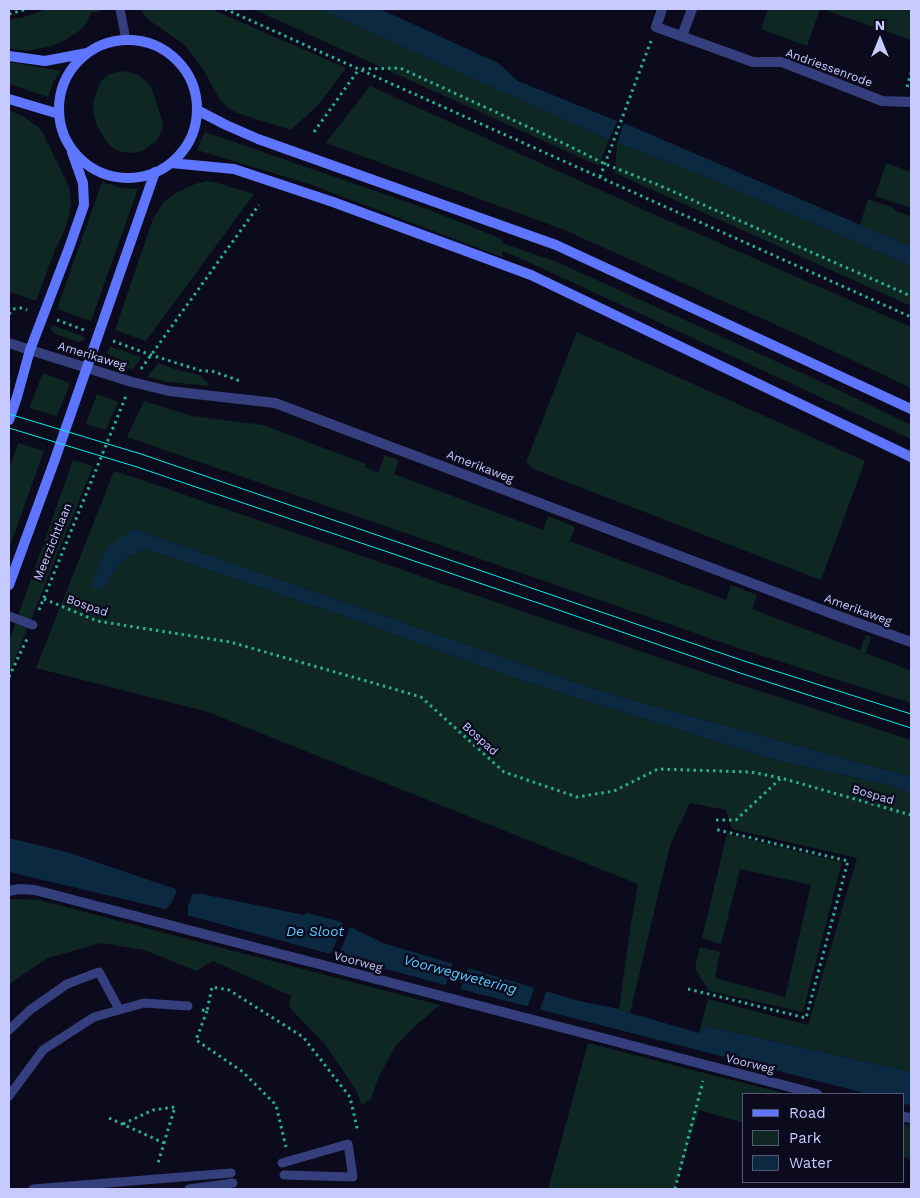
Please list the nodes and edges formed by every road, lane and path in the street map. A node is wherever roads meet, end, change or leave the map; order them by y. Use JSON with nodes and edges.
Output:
{"nodes":[{"id":1,"x":27,"y":9,"type":"edge"},
{"id":2,"x":120,"y":9,"type":"edge"},
{"id":3,"x":225,"y":9,"type":"edge"},
{"id":4,"x":662,"y":9,"type":"edge"},
{"id":5,"x":692,"y":9,"type":"edge"},
{"id":6,"x":9,"y":14,"type":"edge"},
{"id":7,"x":656,"y":28,"type":"junction"},
{"id":8,"x":682,"y":36,"type":"junction"},
{"id":9,"x":126,"y":40,"type":"junction"},
{"id":10,"x":88,"y":52,"type":"junction"},
{"id":11,"x":9,"y":56,"type":"edge"},
{"id":12,"x":359,"y":69,"type":"junction"},
{"id":13,"x":9,"y":99,"type":"edge"},
{"id":14,"x":911,"y":102,"type":"edge"},
{"id":15,"x":197,"y":110,"type":"junction"},
{"id":16,"x":59,"y":114,"type":"junction"},
{"id":17,"x":314,"y":132,"type":"dead end"},
{"id":18,"x":71,"y":149,"type":"junction"},
{"id":19,"x":171,"y":163,"type":"junction"},
{"id":20,"x":605,"y":164,"type":"junction"},
{"id":21,"x":155,"y":172,"type":"junction"},
{"id":22,"x":600,"y":177,"type":"junction"},
{"id":23,"x":259,"y":205,"type":"dead end"},
{"id":24,"x":911,"y":296,"type":"edge"},
{"id":25,"x":9,"y":314,"type":"edge"},
{"id":26,"x":43,"y":316,"type":"junction"},
{"id":27,"x":911,"y":317,"type":"edge"},
{"id":28,"x":99,"y":336,"type":"junction"},
{"id":29,"x":9,"y":343,"type":"edge"},
{"id":30,"x":30,"y":350,"type":"junction"},
{"id":31,"x":151,"y":355,"type":"junction"},
{"id":32,"x":87,"y":367,"type":"junction"},
{"id":33,"x":202,"y":371,"type":"dead end"},
{"id":34,"x":911,"y":409,"type":"edge"},
{"id":35,"x":118,"y":416,"type":"dead end"},
{"id":36,"x":9,"y":420,"type":"edge"},
{"id":37,"x":911,"y":457,"type":"edge"},
{"id":38,"x":9,"y":585,"type":"edge"},
{"id":39,"x":44,"y":599,"type":"junction"},
{"id":40,"x":9,"y":616,"type":"edge"},
{"id":41,"x":33,"y":625,"type":"junction"},
{"id":42,"x":911,"y":642,"type":"edge"},
{"id":43,"x":9,"y":677,"type":"edge"},
{"id":44,"x":781,"y":778,"type":"junction"},
{"id":45,"x":911,"y":815,"type":"edge"},
{"id":46,"x":716,"y":820,"type":"dead end"},
{"id":47,"x":714,"y":829,"type":"dead end"},
{"id":48,"x":9,"y":891,"type":"edge"},
{"id":49,"x":688,"y":989,"type":"dead end"},
{"id":50,"x":188,"y":1006,"type":"joint"},
{"id":51,"x":120,"y":1009,"type":"junction"},
{"id":52,"x":207,"y":1011,"type":"junction"},
{"id":53,"x":9,"y":1030,"type":"edge"},
{"id":54,"x":707,"y":1066,"type":"junction"},
{"id":55,"x":813,"y":1093,"type":"edge"},
{"id":56,"x":9,"y":1096,"type":"edge"},
{"id":57,"x":109,"y":1118,"type":"dead end"},
{"id":58,"x":124,"y":1124,"type":"junction"},
{"id":59,"x":360,"y":1141,"type":"dead end"},
{"id":60,"x":164,"y":1143,"type":"junction"},
{"id":61,"x":286,"y":1162,"type":"joint"},
{"id":62,"x":157,"y":1164,"type":"dead end"},
{"id":63,"x":231,"y":1173,"type":"dead end"},
{"id":64,"x":284,"y":1175,"type":"dead end"},
{"id":65,"x":233,"y":1183,"type":"dead end"},
{"id":66,"x":33,"y":1189,"type":"edge"},
{"id":67,"x":189,"y":1189,"type":"edge"},
{"id":68,"x":675,"y":1189,"type":"edge"}],
"edges":[{"from":1,"to":6,"type":"path"},
{"from":2,"to":9,"type":"lane"},
{"from":3,"to":12,"type":"path"},
{"from":4,"to":7,"type":"street"},
{"from":5,"to":8,"type":"street"},
{"from":7,"to":8,"type":"street","name":"Andriessenrode"},
{"from":7,"to":20,"type":"path"},
{"from":8,"to":14,"type":"street","name":"Andriessenrode"},
{"from":9,"to":10,"type":"main road"},
{"from":9,"to":15,"type":"main road"},
{"from":10,"to":11,"type":"main road"},
{"from":10,"to":16,"type":"main road"},
{"from":12,"to":17,"type":"path"},
{"from":12,"to":20,"type":"path"},
{"from":12,"to":22,"type":"path"},
{"from":13,"to":16,"type":"main road"},
{"from":15,"to":19,"type":"main road"},
{"from":15,"to":34,"type":"main road"},
{"from":16,"to":18,"type":"main road"},
{"from":18,"to":21,"type":"main road"},
{"from":18,"to":26,"type":"main road"},
{"from":19,"to":21,"type":"main road"},
{"from":19,"to":37,"type":"main road"},
{"from":20,"to":22,"type":"path"},
{"from":20,"to":24,"type":"path"},
{"from":21,"to":28,"type":"main road","name":"Meerzichtlaan"},
{"from":22,"to":27,"type":"path"},
{"from":23,"to":31,"type":"path"},
{"from":25,"to":26,"type":"path"},
{"from":26,"to":28,"type":"path"},
{"from":26,"to":30,"type":"main road"},
{"from":28,"to":31,"type":"path"},
{"from":28,"to":32,"type":"main road","name":"Meerzichtlaan"},
{"from":29,"to":30,"type":"street","name":"Amerikaweg"},
{"from":30,"to":32,"type":"street","name":"Amerikaweg"},
{"from":30,"to":36,"type":"main road"},
{"from":31,"to":33,"type":"path"},
{"from":32,"to":38,"type":"main road","name":"Meerzichtlaan"},
{"from":32,"to":42,"type":"street","name":"Amerikaweg"},
{"from":35,"to":39,"type":"path","name":"Meerzichtlaan"},
{"from":39,"to":41,"type":"path","name":"Meerzichtlaan"},
{"from":39,"to":44,"type":"path","name":"Bospad"},
{"from":40,"to":41,"type":"lane"},
{"from":41,"to":43,"type":"path","name":"Meerzichtlaan"},
{"from":44,"to":45,"type":"path","name":"Bospad"},
{"from":44,"to":46,"type":"path"},
{"from":47,"to":49,"type":"path"},
{"from":48,"to":54,"type":"street","name":"Voorweg"},
{"from":50,"to":51,"type":"lane"},
{"from":50,"to":52,"type":"path"},
{"from":51,"to":53,"type":"lane"},
{"from":51,"to":56,"type":"lane"},
{"from":52,"to":59,"type":"path"},
{"from":52,"to":61,"type":"path"},
{"from":54,"to":55,"type":"street","name":"Voorweg"},
{"from":54,"to":68,"type":"path"},
{"from":57,"to":58,"type":"path"},
{"from":58,"to":60,"type":"path"},
{"from":58,"to":60,"type":"path"},
{"from":60,"to":62,"type":"path"},
{"from":61,"to":64,"type":"lane"},
{"from":63,"to":66,"type":"lane"},
{"from":65,"to":67,"type":"lane"}]}
